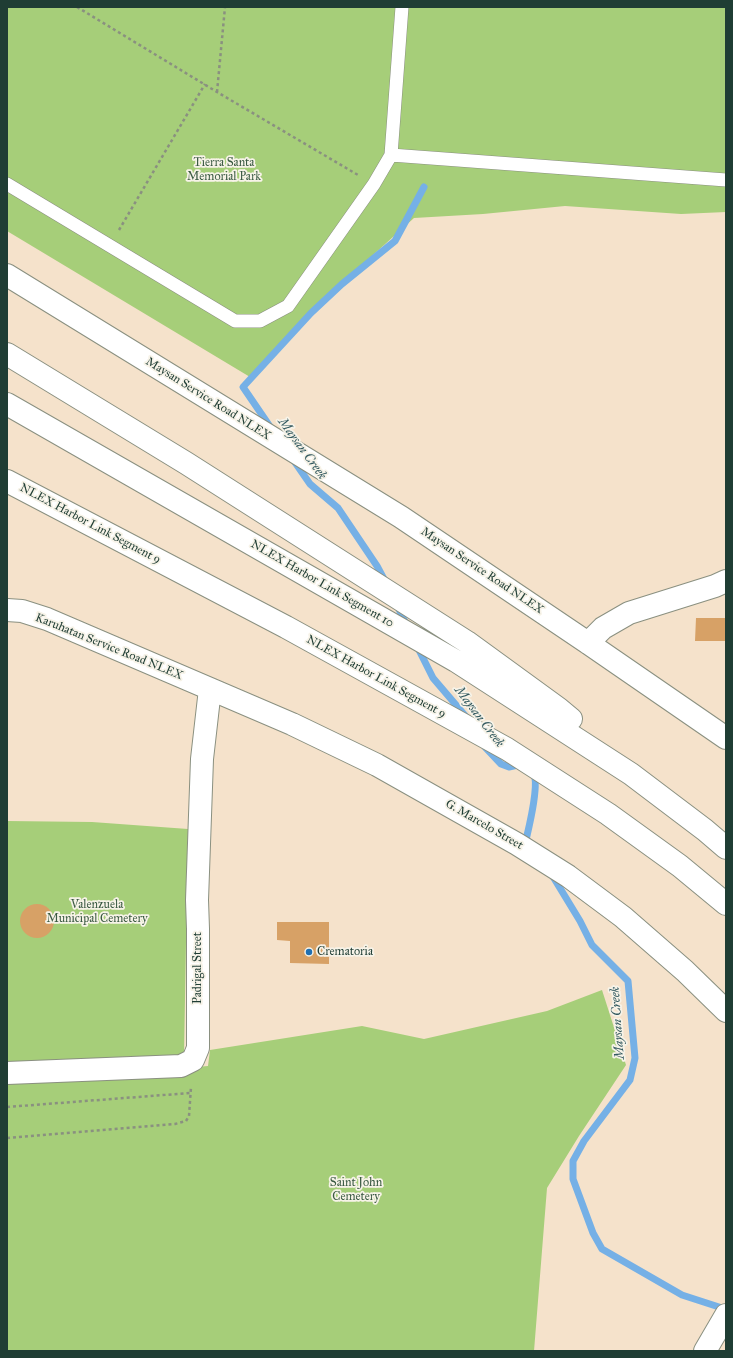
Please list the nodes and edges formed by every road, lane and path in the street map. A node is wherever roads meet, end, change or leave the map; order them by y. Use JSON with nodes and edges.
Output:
{"nodes":[{"id":1,"x":77,"y":7,"type":"edge"},
{"id":2,"x":225,"y":7,"type":"edge"},
{"id":3,"x":402,"y":7,"type":"edge"},
{"id":4,"x":205,"y":84,"type":"junction"},
{"id":5,"x":217,"y":92,"type":"junction"},
{"id":6,"x":391,"y":155,"type":"junction"},
{"id":7,"x":726,"y":180,"type":"edge"},
{"id":8,"x":7,"y":184,"type":"edge"},
{"id":9,"x":374,"y":184,"type":"junction"},
{"id":10,"x":109,"y":246,"type":"junction"},
{"id":11,"x":7,"y":276,"type":"edge"},
{"id":12,"x":7,"y":354,"type":"edge"},
{"id":13,"x":7,"y":404,"type":"edge"},
{"id":14,"x":7,"y":480,"type":"edge"},
{"id":15,"x":726,"y":581,"type":"edge"},
{"id":16,"x":7,"y":610,"type":"edge"},
{"id":17,"x":588,"y":643,"type":"junction"},
{"id":18,"x":210,"y":689,"type":"junction"},
{"id":19,"x":726,"y":738,"type":"edge"},
{"id":20,"x":631,"y":774,"type":"junction"},
{"id":21,"x":726,"y":848,"type":"edge"},
{"id":22,"x":726,"y":904,"type":"edge"},
{"id":23,"x":726,"y":1011,"type":"edge"},
{"id":24,"x":193,"y":1060,"type":"junction"},
{"id":25,"x":7,"y":1073,"type":"edge"},
{"id":26,"x":190,"y":1093,"type":"junction"},
{"id":27,"x":7,"y":1107,"type":"edge"},
{"id":28,"x":7,"y":1138,"type":"edge"},
{"id":29,"x":723,"y":1325,"type":"edge"},
{"id":30,"x":705,"y":1351,"type":"edge"}],
"edges":[{"from":1,"to":4,"type":"path"},
{"from":2,"to":5,"type":"path"},
{"from":3,"to":6,"type":"lane"},
{"from":4,"to":5,"type":"path"},
{"from":4,"to":10,"type":"path"},
{"from":5,"to":9,"type":"path"},
{"from":6,"to":7,"type":"lane"},
{"from":6,"to":9,"type":"lane"},
{"from":8,"to":10,"type":"lane"},
{"from":9,"to":10,"type":"lane"},
{"from":11,"to":17,"type":"main road","name":"Maysan Service Road NLEX"},
{"from":12,"to":20,"type":"main road"},
{"from":13,"to":20,"type":"main road","name":"NLEX Harbor Link Segment 10"},
{"from":14,"to":22,"type":"main road","name":"NLEX Harbor Link Segment 9"},
{"from":15,"to":17,"type":"main road"},
{"from":16,"to":18,"type":"main road","name":"Karuhatan Service Road NLEX"},
{"from":17,"to":19,"type":"main road"},
{"from":18,"to":23,"type":"main road","name":"G. Marcelo Street"},
{"from":18,"to":24,"type":"main road","name":"Padrigal Street"},
{"from":20,"to":21,"type":"main road"},
{"from":24,"to":25,"type":"main road"},
{"from":24,"to":26,"type":"path"},
{"from":26,"to":27,"type":"path"},
{"from":26,"to":28,"type":"path"},
{"from":29,"to":30,"type":"main road"}]}
